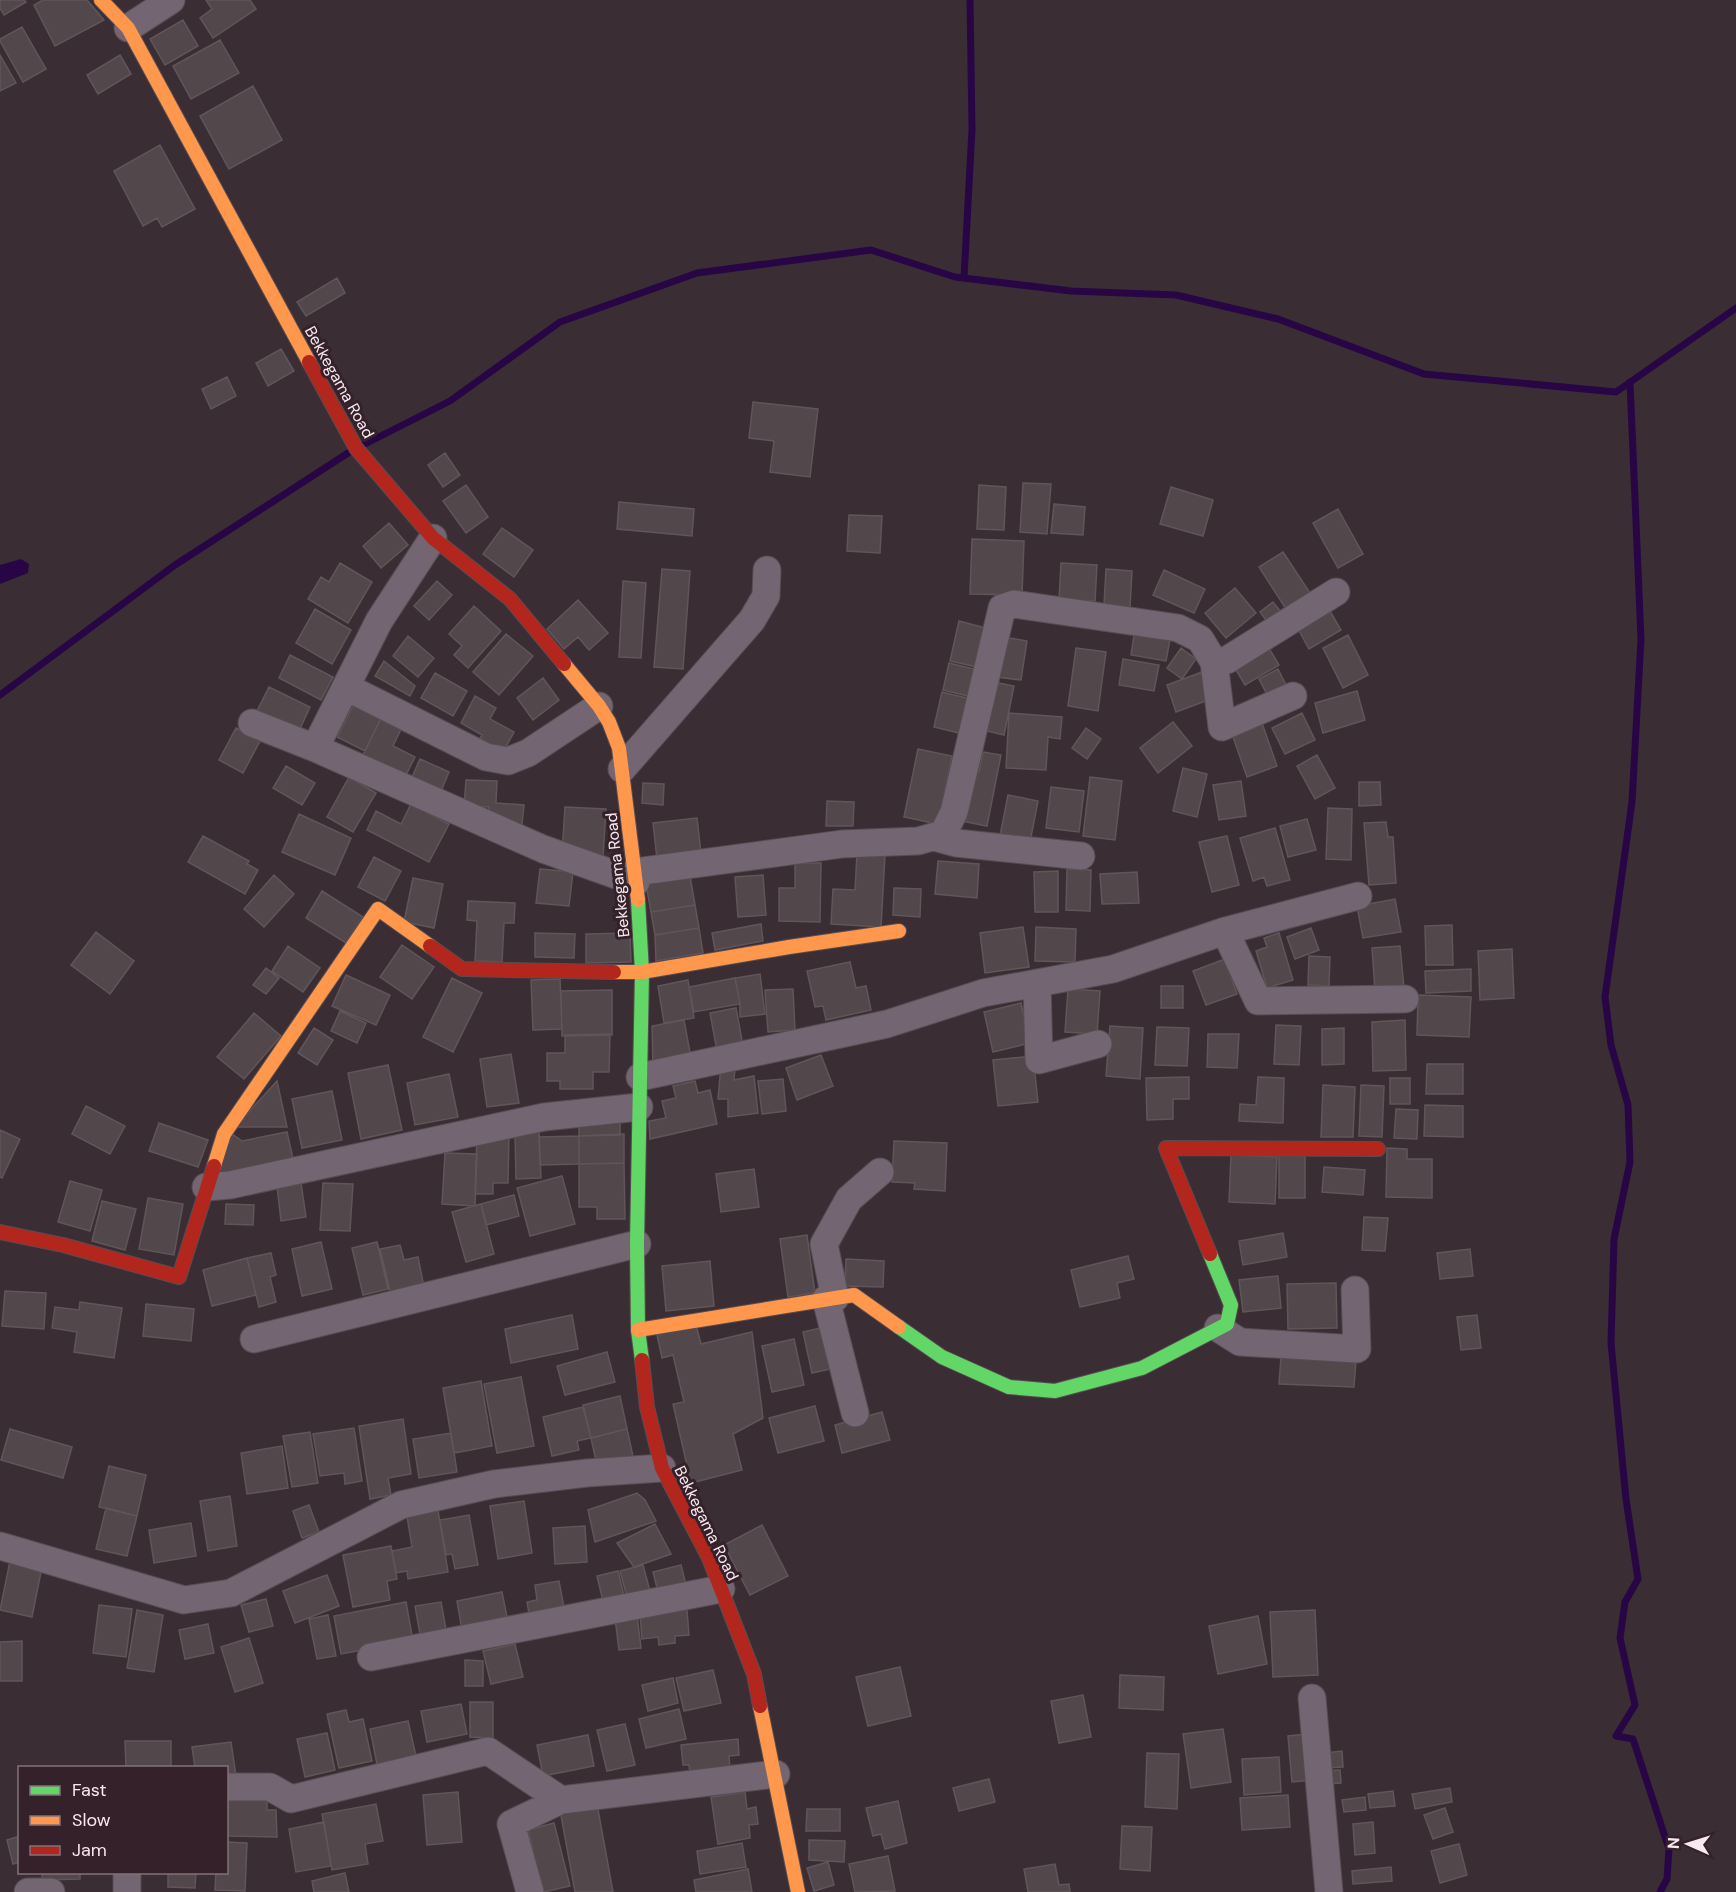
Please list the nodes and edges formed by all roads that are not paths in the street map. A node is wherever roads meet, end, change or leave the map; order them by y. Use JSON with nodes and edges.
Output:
{"nodes":[{"id":1,"x":101,"y":0,"type":"edge"},
{"id":2,"x":171,"y":0,"type":"edge"},
{"id":3,"x":128,"y":28,"type":"junction"},
{"id":4,"x":433,"y":538,"type":"junction"},
{"id":5,"x":767,"y":570,"type":"dead end"},
{"id":6,"x":1336,"y":592,"type":"dead end"},
{"id":7,"x":1214,"y":662,"type":"junction"},
{"id":8,"x":346,"y":687,"type":"junction"},
{"id":9,"x":1293,"y":696,"type":"dead end"},
{"id":10,"x":599,"y":705,"type":"junction"},
{"id":11,"x":252,"y":723,"type":"dead end"},
{"id":12,"x":315,"y":748,"type":"junction"},
{"id":13,"x":622,"y":769,"type":"junction"},
{"id":14,"x":934,"y":837,"type":"junction"},
{"id":15,"x":1082,"y":856,"type":"dead end"},
{"id":16,"x":636,"y":877,"type":"junction"},
{"id":17,"x":1358,"y":896,"type":"dead end"},
{"id":18,"x":899,"y":931,"type":"dead end"},
{"id":19,"x":1224,"y":931,"type":"junction"},
{"id":20,"x":642,"y":972,"type":"junction"},
{"id":21,"x":1037,"y":983,"type":"junction"},
{"id":22,"x":1405,"y":999,"type":"dead end"},
{"id":23,"x":1098,"y":1044,"type":"dead end"},
{"id":24,"x":640,"y":1077,"type":"junction"},
{"id":25,"x":639,"y":1107,"type":"junction"},
{"id":26,"x":1378,"y":1149,"type":"dead end"},
{"id":27,"x":880,"y":1172,"type":"dead end"},
{"id":28,"x":206,"y":1187,"type":"junction"},
{"id":29,"x":0,"y":1232,"type":"edge"},
{"id":30,"x":637,"y":1244,"type":"junction"},
{"id":31,"x":1355,"y":1290,"type":"dead end"},
{"id":32,"x":831,"y":1299,"type":"junction"},
{"id":33,"x":1218,"y":1328,"type":"junction"},
{"id":34,"x":638,"y":1330,"type":"junction"},
{"id":35,"x":254,"y":1339,"type":"dead end"},
{"id":36,"x":855,"y":1413,"type":"dead end"},
{"id":37,"x":662,"y":1468,"type":"junction"},
{"id":38,"x":0,"y":1546,"type":"edge"},
{"id":39,"x":721,"y":1589,"type":"junction"},
{"id":40,"x":371,"y":1657,"type":"dead end"},
{"id":41,"x":1312,"y":1698,"type":"dead end"},
{"id":42,"x":776,"y":1774,"type":"junction"},
{"id":43,"x":228,"y":1787,"type":"edge"},
{"id":44,"x":561,"y":1800,"type":"junction"},
{"id":45,"x":127,"y":1874,"type":"edge"},
{"id":46,"x":28,"y":1892,"type":"edge"},
{"id":47,"x":51,"y":1892,"type":"edge"},
{"id":48,"x":127,"y":1892,"type":"edge"},
{"id":49,"x":530,"y":1892,"type":"edge"},
{"id":50,"x":798,"y":1892,"type":"edge"},
{"id":51,"x":1329,"y":1892,"type":"edge"}],
"edges":[{"from":1,"to":3,"type":"street","name":"Bekkegama Road"},
{"from":2,"to":3,"type":"street"},
{"from":3,"to":4,"type":"street","name":"Bekkegama Road"},
{"from":4,"to":8,"type":"street"},
{"from":4,"to":10,"type":"street","name":"Bekkegama Road"},
{"from":5,"to":13,"type":"street"},
{"from":6,"to":7,"type":"street"},
{"from":7,"to":9,"type":"street"},
{"from":7,"to":14,"type":"street"},
{"from":8,"to":10,"type":"street"},
{"from":8,"to":12,"type":"street"},
{"from":10,"to":13,"type":"street","name":"Bekkegama Road"},
{"from":11,"to":12,"type":"street"},
{"from":12,"to":16,"type":"street"},
{"from":13,"to":16,"type":"street","name":"Bekkegama Road"},
{"from":14,"to":15,"type":"street"},
{"from":14,"to":16,"type":"street"},
{"from":16,"to":20,"type":"street","name":"Bekkegama Road"},
{"from":17,"to":19,"type":"street"},
{"from":18,"to":20,"type":"street"},
{"from":19,"to":21,"type":"street"},
{"from":19,"to":22,"type":"street"},
{"from":20,"to":24,"type":"street","name":"Bekkegama Road"},
{"from":20,"to":28,"type":"street"},
{"from":21,"to":23,"type":"street"},
{"from":21,"to":24,"type":"street"},
{"from":24,"to":25,"type":"street","name":"Bekkegama Road"},
{"from":25,"to":28,"type":"street"},
{"from":25,"to":30,"type":"street","name":"Bekkegama Road"},
{"from":26,"to":33,"type":"street"},
{"from":27,"to":32,"type":"street"},
{"from":28,"to":29,"type":"street"},
{"from":30,"to":34,"type":"street","name":"Bekkegama Road"},
{"from":30,"to":35,"type":"street"},
{"from":31,"to":33,"type":"street"},
{"from":32,"to":33,"type":"street"},
{"from":32,"to":34,"type":"street"},
{"from":32,"to":36,"type":"street"},
{"from":34,"to":37,"type":"street","name":"Bekkegama Road"},
{"from":37,"to":38,"type":"street"},
{"from":37,"to":39,"type":"street","name":"Bekkegama Road"},
{"from":39,"to":40,"type":"street"},
{"from":39,"to":42,"type":"street","name":"Bekkegama Road"},
{"from":41,"to":51,"type":"street"},
{"from":42,"to":44,"type":"street"},
{"from":42,"to":50,"type":"street","name":"Bekkegama Road"},
{"from":43,"to":44,"type":"street"},
{"from":44,"to":49,"type":"street"},
{"from":45,"to":48,"type":"street"},
{"from":46,"to":47,"type":"street"}]}
